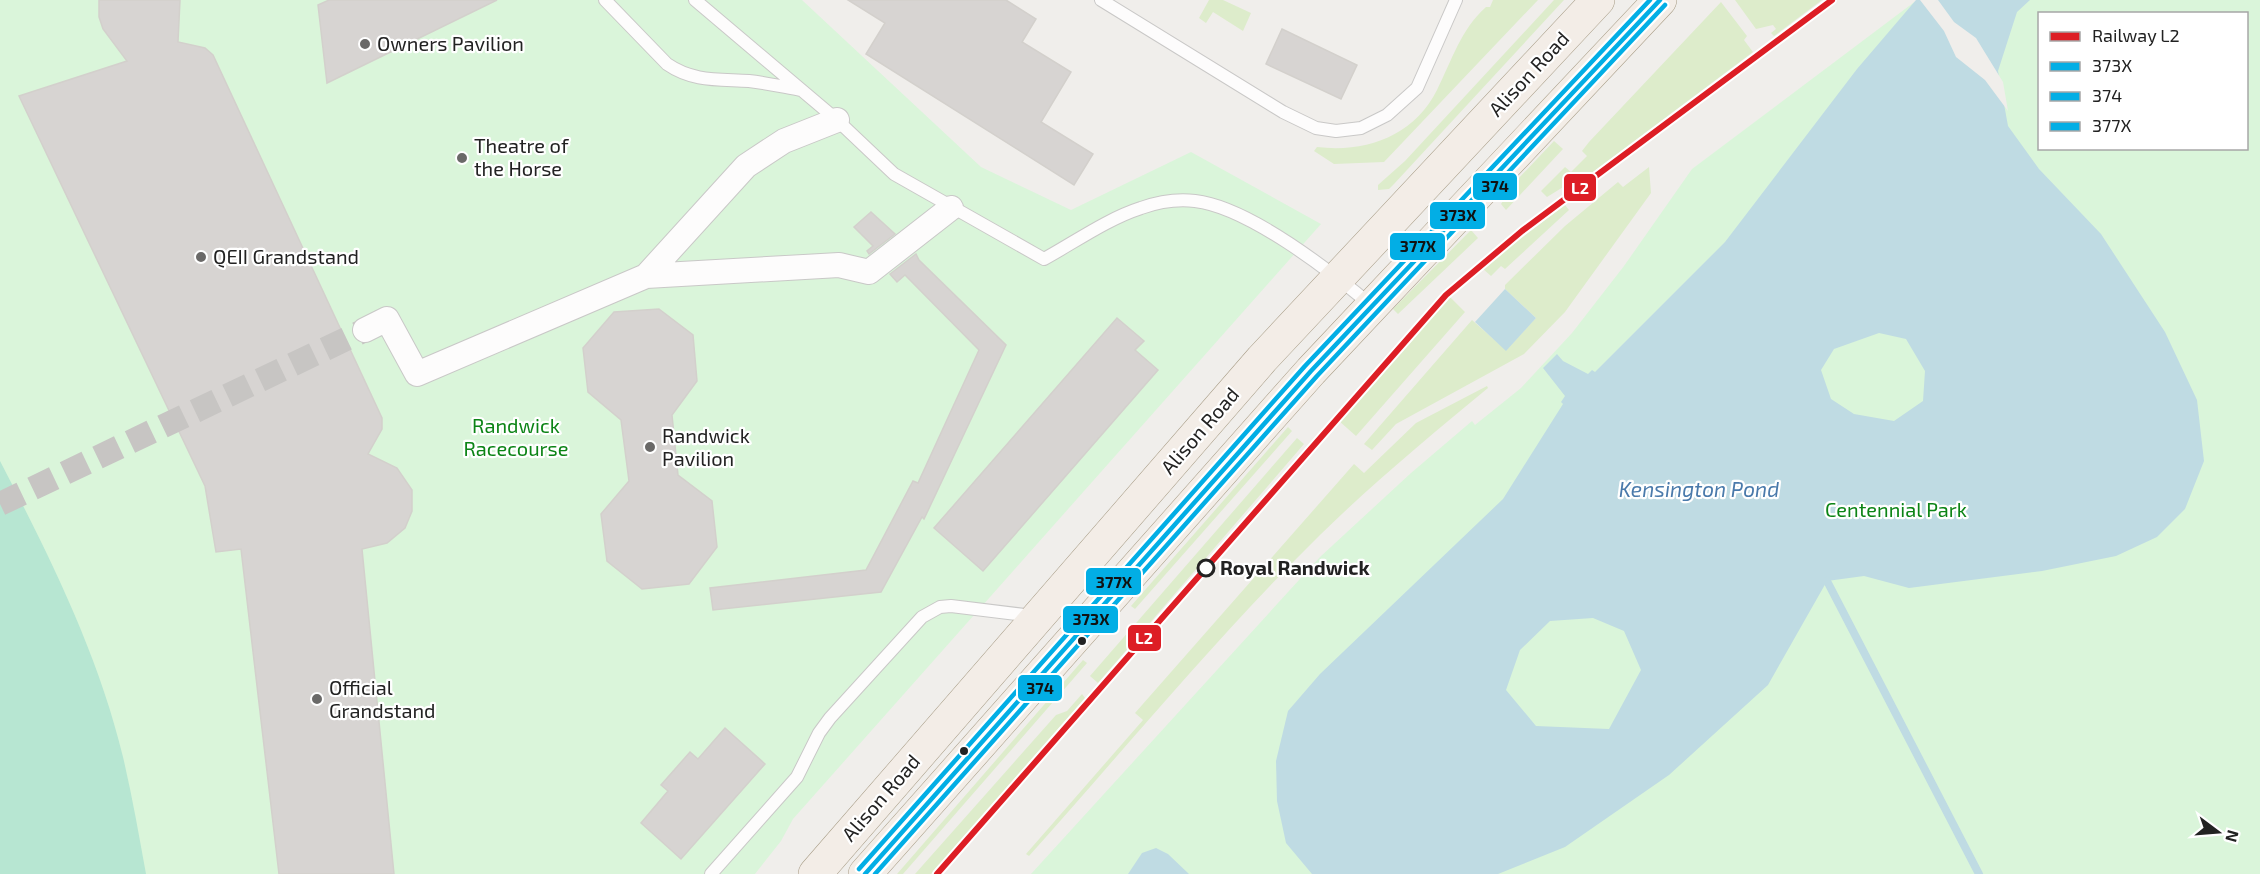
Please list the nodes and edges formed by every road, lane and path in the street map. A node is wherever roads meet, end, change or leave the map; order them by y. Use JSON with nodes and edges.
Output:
{"nodes":[{"id":1,"x":605,"y":0,"type":"edge"},
{"id":2,"x":695,"y":0,"type":"edge"},
{"id":3,"x":1101,"y":0,"type":"edge"},
{"id":4,"x":1456,"y":0,"type":"edge"},
{"id":5,"x":1598,"y":0,"type":"edge"},
{"id":6,"x":1660,"y":0,"type":"edge"},
{"id":7,"x":802,"y":90,"type":"junction"},
{"id":8,"x":837,"y":120,"type":"junction"},
{"id":9,"x":951,"y":208,"type":"junction"},
{"id":10,"x":646,"y":276,"type":"junction"},
{"id":11,"x":1338,"y":278,"type":"junction"},
{"id":12,"x":1371,"y":305,"type":"junction"},
{"id":13,"x":365,"y":330,"type":"tunnel mouth"},
{"id":14,"x":1039,"y":617,"type":"junction"},
{"id":15,"x":711,"y":874,"type":"edge"},
{"id":16,"x":815,"y":874,"type":"edge"},
{"id":17,"x":865,"y":874,"type":"edge"}],
"edges":[{"from":1,"to":7,"type":"lane"},
{"from":2,"to":7,"type":"lane"},
{"from":3,"to":4,"type":"lane"},
{"from":5,"to":11,"type":"main road","name":"Alison Road"},
{"from":6,"to":12,"type":"main road","name":"Alison Road"},
{"from":7,"to":8,"type":"lane"},
{"from":8,"to":9,"type":"lane"},
{"from":8,"to":10,"type":"street"},
{"from":9,"to":10,"type":"street"},
{"from":9,"to":11,"type":"lane"},
{"from":10,"to":13,"type":"street"},
{"from":11,"to":12,"type":"lane"},
{"from":11,"to":14,"type":"main road","name":"Alison Road"},
{"from":12,"to":17,"type":"main road","name":"Alison Road"},
{"from":14,"to":15,"type":"lane"},
{"from":14,"to":16,"type":"main road","name":"Alison Road"}]}
